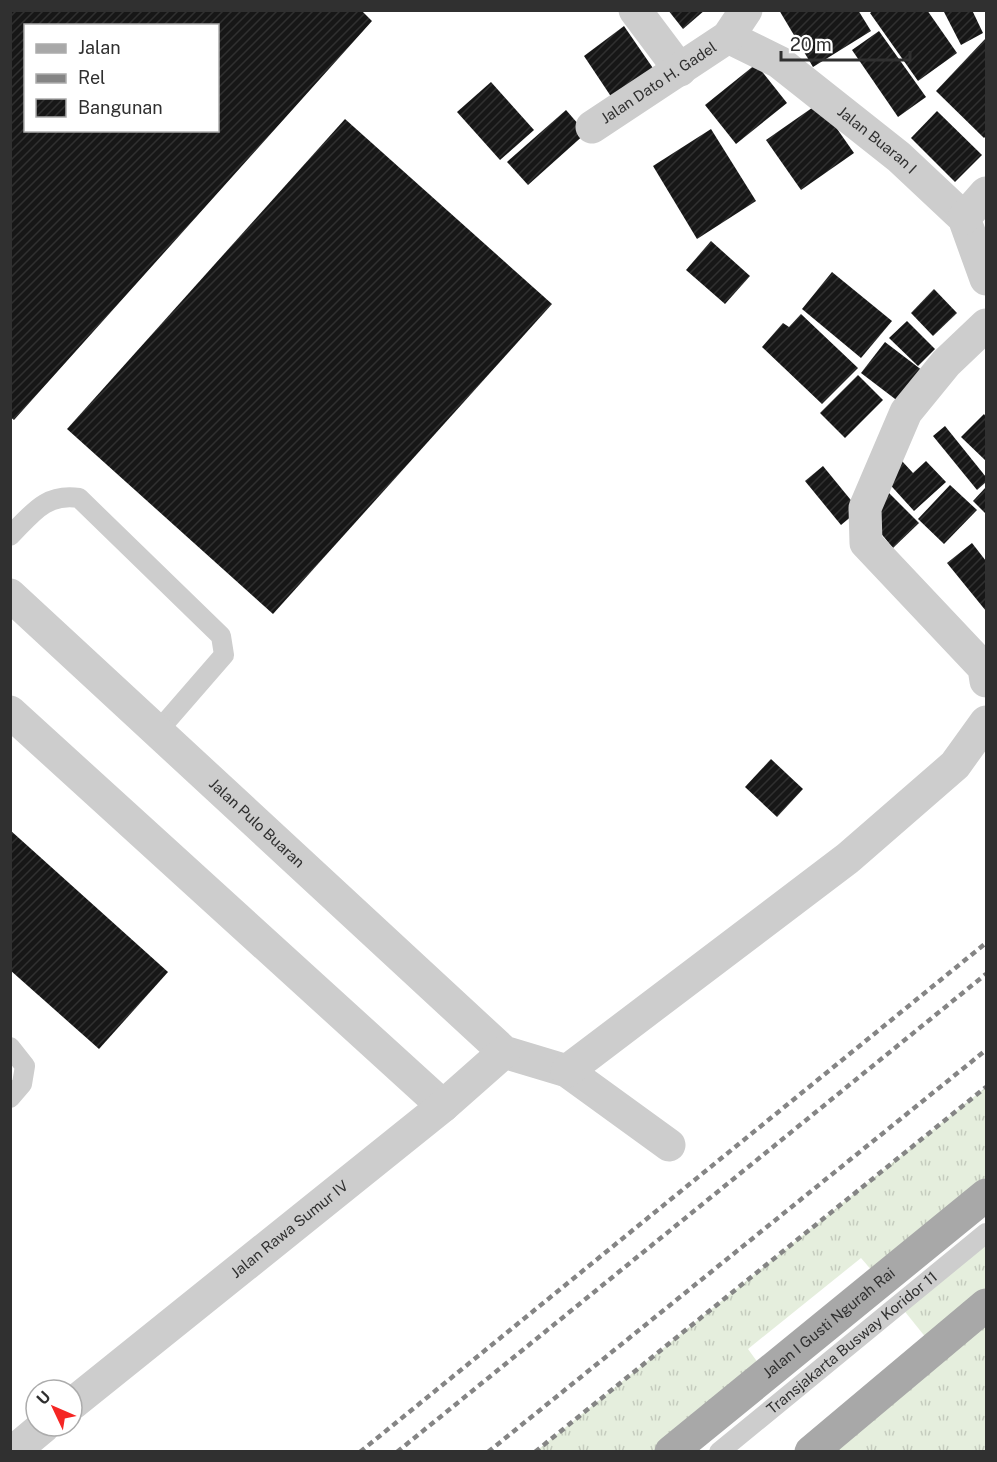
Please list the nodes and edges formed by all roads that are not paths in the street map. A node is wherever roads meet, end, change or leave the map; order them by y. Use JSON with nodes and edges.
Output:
{"nodes":[{"id":1,"x":636,"y":10,"type":"edge"},
{"id":2,"x":746,"y":10,"type":"edge"},
{"id":3,"x":728,"y":37,"type":"junction"},
{"id":4,"x":680,"y":70,"type":"junction"},
{"id":5,"x":592,"y":126,"type":"dead end"},
{"id":6,"x":987,"y":193,"type":"edge"},
{"id":7,"x":964,"y":218,"type":"junction"},
{"id":8,"x":987,"y":279,"type":"edge"},
{"id":9,"x":987,"y":325,"type":"edge"},
{"id":10,"x":10,"y":536,"type":"edge"},
{"id":11,"x":10,"y":595,"type":"edge"},
{"id":12,"x":987,"y":681,"type":"edge"},
{"id":13,"x":10,"y":712,"type":"edge"},
{"id":14,"x":987,"y":722,"type":"edge"},
{"id":15,"x":158,"y":731,"type":"junction"},
{"id":16,"x":10,"y":1047,"type":"edge"},
{"id":17,"x":504,"y":1052,"type":"junction"},
{"id":18,"x":567,"y":1071,"type":"junction"},
{"id":19,"x":10,"y":1098,"type":"edge"},
{"id":20,"x":443,"y":1106,"type":"junction"},
{"id":21,"x":669,"y":1145,"type":"dead end"},
{"id":22,"x":987,"y":1195,"type":"edge"},
{"id":23,"x":987,"y":1233,"type":"edge"},
{"id":24,"x":987,"y":1305,"type":"edge"},
{"id":25,"x":84,"y":1394,"type":"edge"},
{"id":26,"x":30,"y":1438,"type":"edge"},
{"id":27,"x":13,"y":1452,"type":"edge"},
{"id":28,"x":671,"y":1452,"type":"edge"},
{"id":29,"x":719,"y":1452,"type":"edge"},
{"id":30,"x":811,"y":1452,"type":"edge"}],
"edges":[{"from":1,"to":4,"type":"street"},
{"from":2,"to":3,"type":"street","name":"Jalan Dato H. Gadel"},
{"from":3,"to":4,"type":"street","name":"Jalan Dato H. Gadel"},
{"from":3,"to":7,"type":"street","name":"Jalan Buaran I"},
{"from":4,"to":5,"type":"street","name":"Jalan Dato H. Gadel"},
{"from":6,"to":7,"type":"street"},
{"from":7,"to":8,"type":"street","name":"Jalan Buaran I"},
{"from":9,"to":12,"type":"street"},
{"from":10,"to":15,"type":"lane"},
{"from":11,"to":15,"type":"street","name":"Jalan Pulo Buaran"},
{"from":13,"to":20,"type":"street"},
{"from":14,"to":18,"type":"street"},
{"from":15,"to":17,"type":"street","name":"Jalan Pulo Buaran"},
{"from":16,"to":19,"type":"lane"},
{"from":17,"to":18,"type":"street"},
{"from":17,"to":20,"type":"street","name":"Jalan Rawa Sumur IV"},
{"from":18,"to":21,"type":"street"},
{"from":20,"to":25,"type":"street","name":"Jalan Rawa Sumur IV"},
{"from":22,"to":28,"type":"main road","name":"Jalan I Gusti Ngurah Rai"},
{"from":23,"to":29,"type":"lane","name":"Transjakarta Busway Koridor 11"},
{"from":24,"to":30,"type":"main road"},
{"from":26,"to":27,"type":"street"}]}
